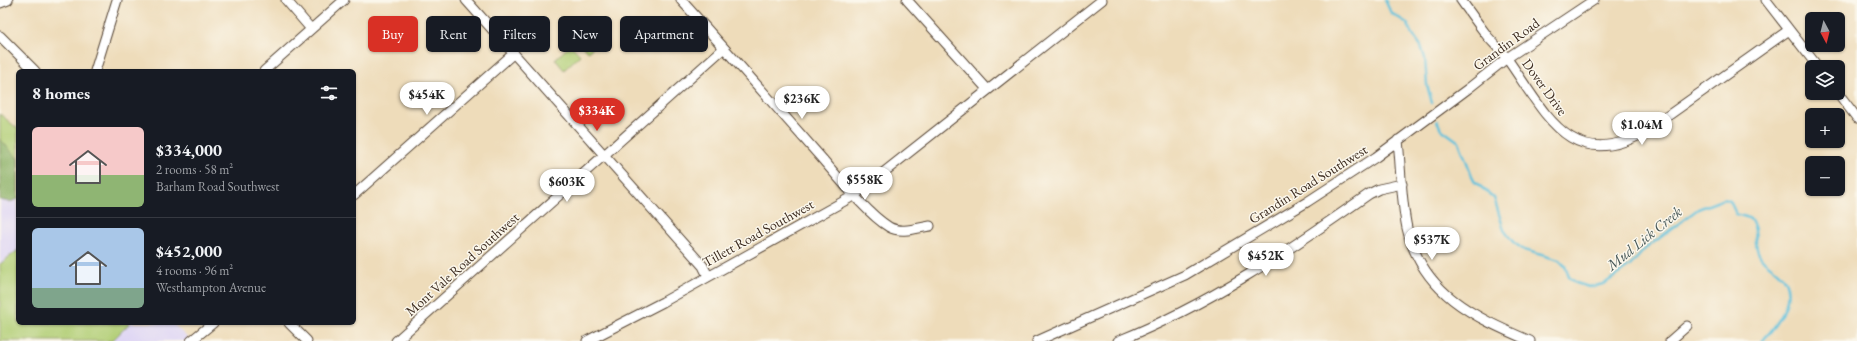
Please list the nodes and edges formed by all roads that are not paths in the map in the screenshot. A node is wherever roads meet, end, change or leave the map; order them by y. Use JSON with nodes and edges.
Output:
{"nodes":[{"id":1,"x":8,"y":0,"type":"edge"},
{"id":2,"x":117,"y":0,"type":"edge"},
{"id":3,"x":286,"y":0,"type":"edge"},
{"id":4,"x":344,"y":0,"type":"edge"},
{"id":5,"x":466,"y":0,"type":"edge"},
{"id":6,"x":681,"y":0,"type":"edge"},
{"id":7,"x":907,"y":0,"type":"edge"},
{"id":8,"x":1102,"y":0,"type":"edge"},
{"id":9,"x":1461,"y":0,"type":"edge"},
{"id":10,"x":1594,"y":0,"type":"edge"},
{"id":11,"x":1766,"y":0,"type":"edge"},
{"id":12,"x":0,"y":3,"type":"edge"},
{"id":13,"x":312,"y":29,"type":"junction"},
{"id":14,"x":1789,"y":30,"type":"junction"},
{"id":15,"x":0,"y":36,"type":"edge"},
{"id":16,"x":724,"y":48,"type":"junction"},
{"id":17,"x":514,"y":53,"type":"junction"},
{"id":18,"x":1507,"y":58,"type":"junction"},
{"id":19,"x":1813,"y":60,"type":"edge"},
{"id":20,"x":33,"y":69,"type":"edge"},
{"id":21,"x":96,"y":69,"type":"edge"},
{"id":22,"x":266,"y":69,"type":"edge"},
{"id":23,"x":988,"y":90,"type":"junction"},
{"id":24,"x":1843,"y":100,"type":"edge"},
{"id":25,"x":1435,"y":112,"type":"joint"},
{"id":26,"x":1857,"y":118,"type":"edge"},
{"id":27,"x":1398,"y":140,"type":"junction"},
{"id":28,"x":605,"y":155,"type":"junction"},
{"id":29,"x":1402,"y":184,"type":"junction"},
{"id":30,"x":356,"y":193,"type":"edge"},
{"id":31,"x":855,"y":195,"type":"junction"},
{"id":32,"x":930,"y":226,"type":"dead end"},
{"id":33,"x":708,"y":276,"type":"junction"},
{"id":34,"x":211,"y":325,"type":"edge"},
{"id":35,"x":291,"y":325,"type":"edge"},
{"id":36,"x":1687,"y":326,"type":"dead end"},
{"id":37,"x":191,"y":341,"type":"edge"},
{"id":38,"x":307,"y":341,"type":"edge"},
{"id":39,"x":396,"y":341,"type":"edge"},
{"id":40,"x":587,"y":341,"type":"edge"},
{"id":41,"x":1037,"y":341,"type":"edge"},
{"id":42,"x":1118,"y":341,"type":"edge"},
{"id":43,"x":1530,"y":341,"type":"edge"},
{"id":44,"x":1670,"y":341,"type":"edge"}],
"edges":[{"from":1,"to":12,"type":"street"},
{"from":2,"to":21,"type":"street"},
{"from":3,"to":13,"type":"street"},
{"from":4,"to":13,"type":"street"},
{"from":5,"to":17,"type":"street"},
{"from":6,"to":16,"type":"street"},
{"from":7,"to":23,"type":"street"},
{"from":8,"to":23,"type":"street","name":"Tillett Road Southwest"},
{"from":9,"to":18,"type":"street","name":"Dover Drive"},
{"from":10,"to":18,"type":"street","name":"Grandin Road"},
{"from":11,"to":14,"type":"street"},
{"from":13,"to":22,"type":"street"},
{"from":14,"to":18,"type":"street","name":"Dover Drive"},
{"from":14,"to":19,"type":"street"},
{"from":15,"to":20,"type":"street"},
{"from":16,"to":28,"type":"street","name":"Mont Vale Road Southwest"},
{"from":16,"to":31,"type":"street"},
{"from":17,"to":28,"type":"street"},
{"from":17,"to":30,"type":"street"},
{"from":18,"to":25,"type":"street","name":"Grandin Road"},
{"from":23,"to":31,"type":"street","name":"Tillett Road Southwest"},
{"from":24,"to":26,"type":"street"},
{"from":25,"to":27,"type":"street","name":"Grandin Road Southwest"},
{"from":27,"to":29,"type":"street"},
{"from":27,"to":41,"type":"street","name":"Grandin Road Southwest"},
{"from":28,"to":33,"type":"street"},
{"from":28,"to":39,"type":"street","name":"Mont Vale Road Southwest"},
{"from":29,"to":42,"type":"street"},
{"from":29,"to":43,"type":"street"},
{"from":31,"to":32,"type":"street"},
{"from":31,"to":33,"type":"street","name":"Tillett Road Southwest"},
{"from":33,"to":40,"type":"street","name":"Tillett Road Southwest"},
{"from":34,"to":37,"type":"street"},
{"from":35,"to":38,"type":"street"},
{"from":36,"to":44,"type":"street"}]}
